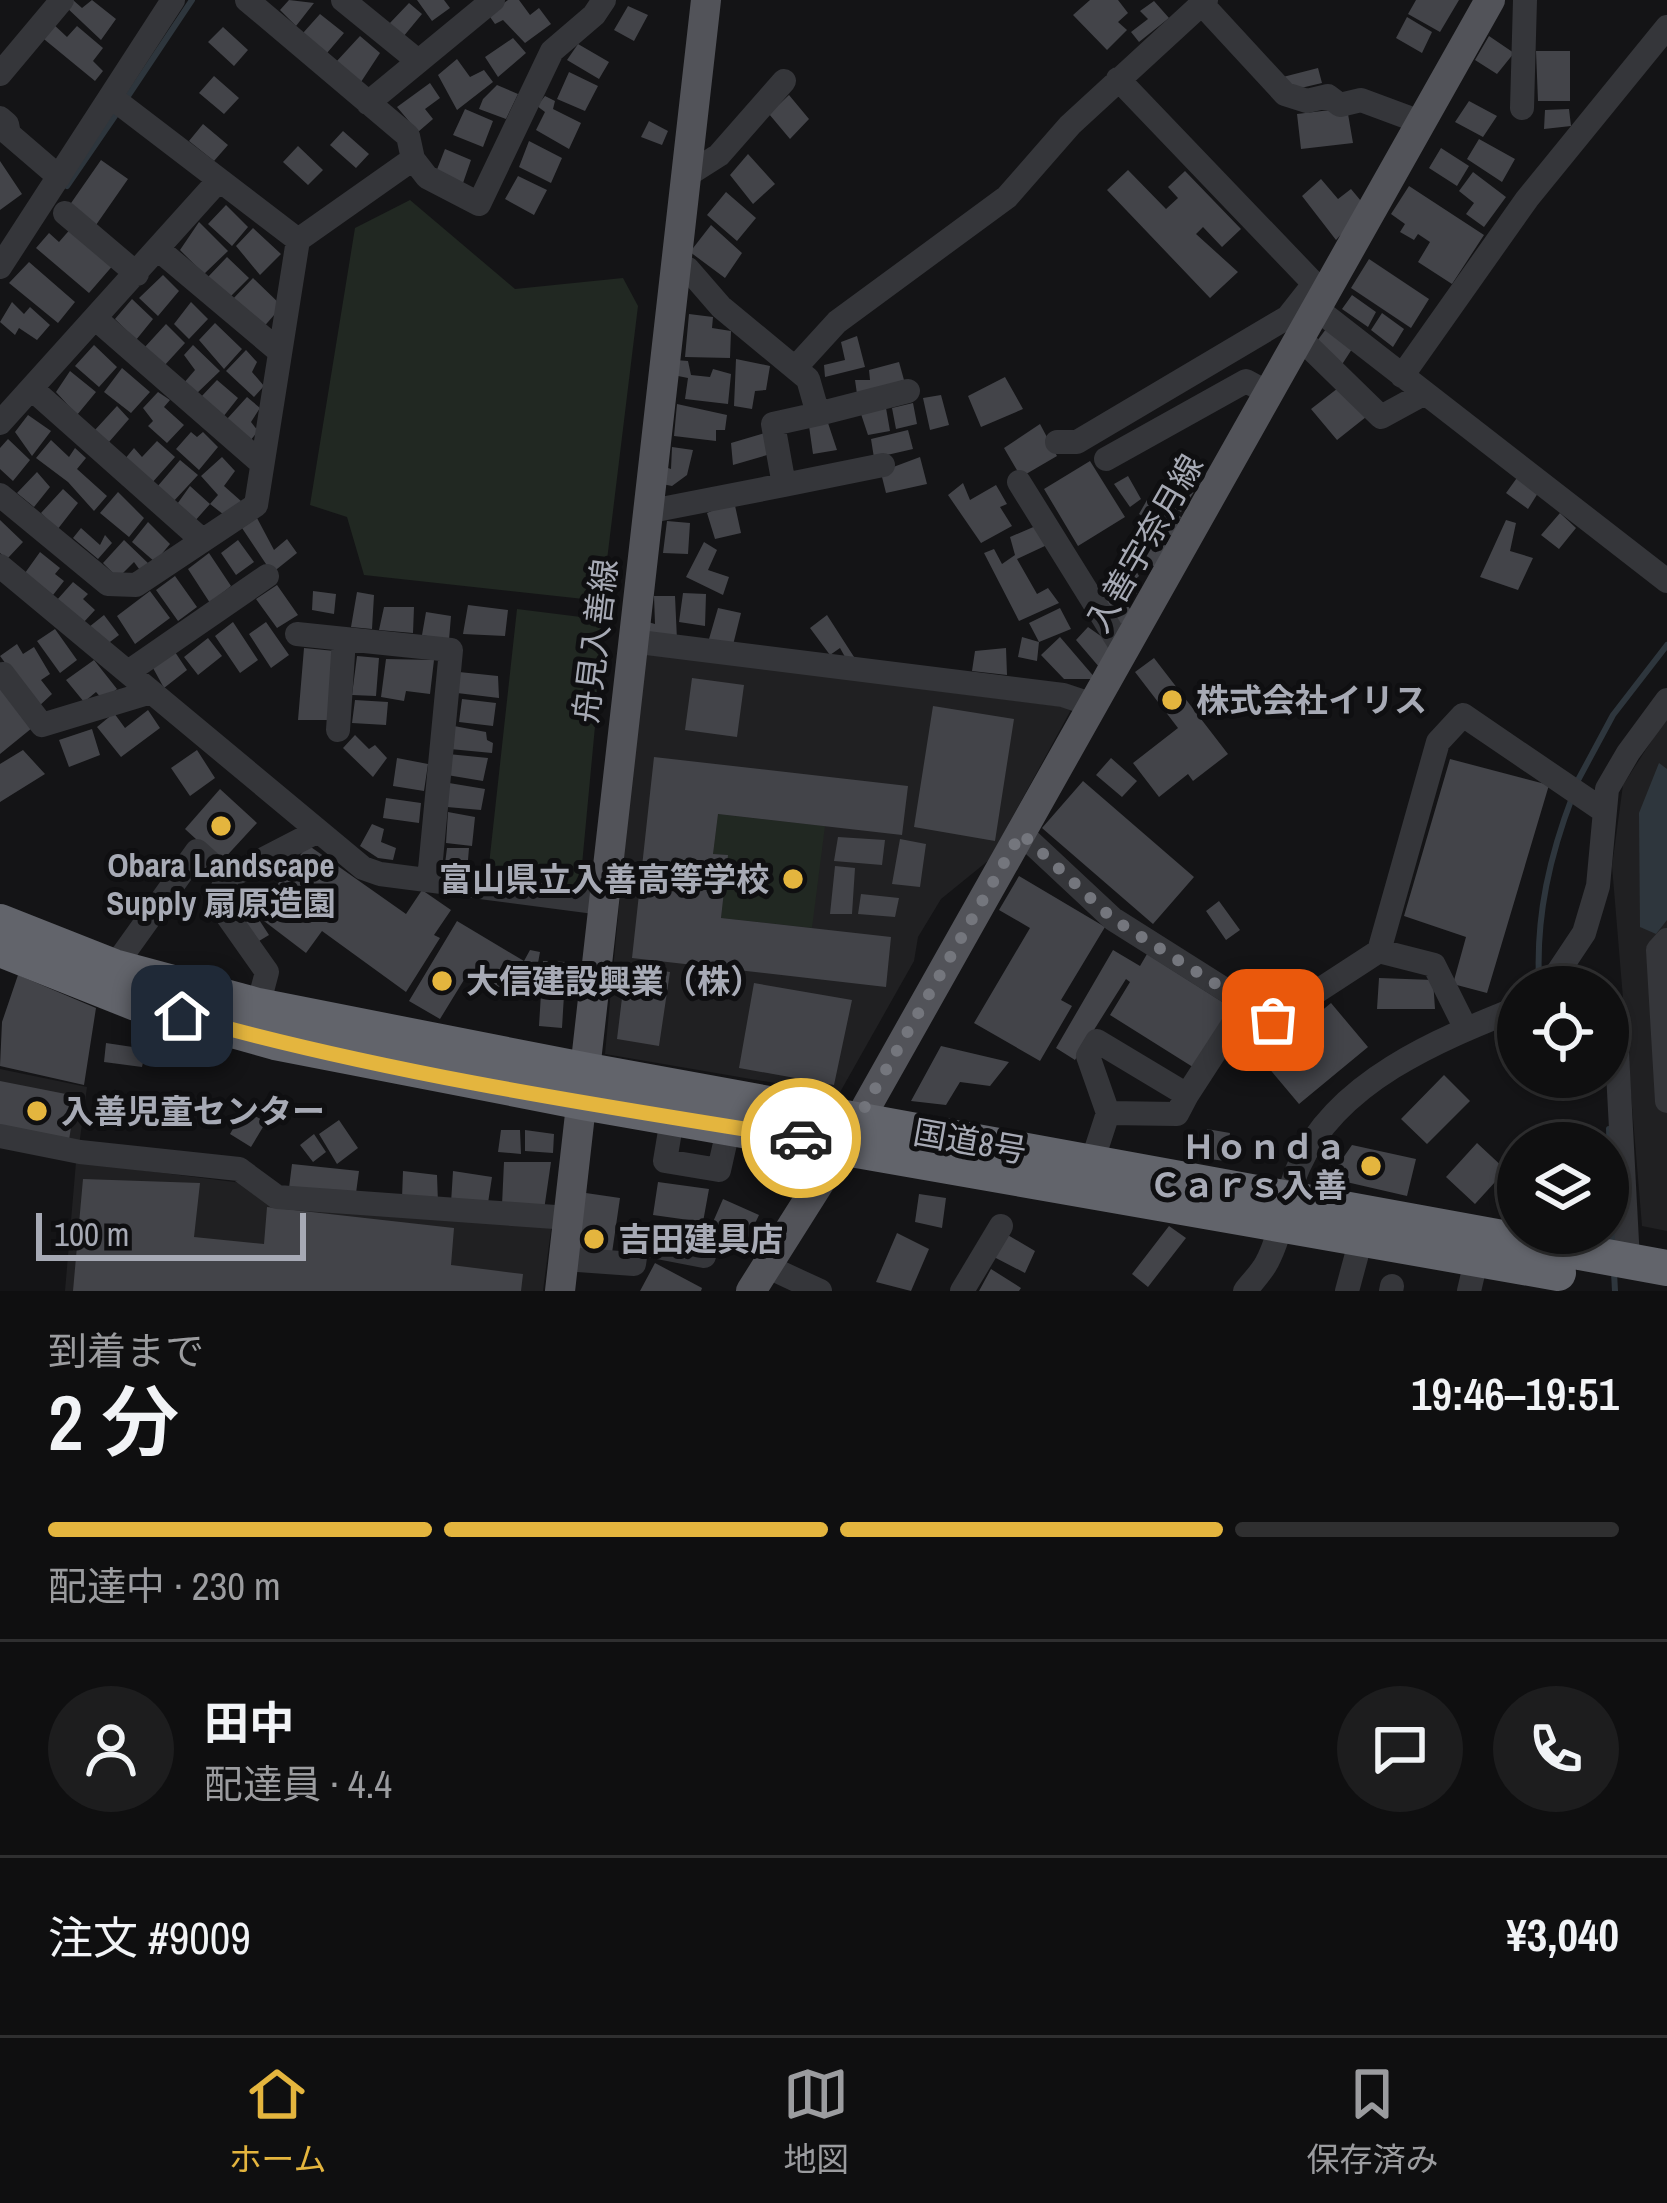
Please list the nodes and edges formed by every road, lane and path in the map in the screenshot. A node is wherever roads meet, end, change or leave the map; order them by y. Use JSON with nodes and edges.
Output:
{"nodes":[{"id":1,"x":62,"y":0,"type":"edge"},
{"id":2,"x":173,"y":0,"type":"edge"},
{"id":3,"x":247,"y":0,"type":"edge"},
{"id":4,"x":344,"y":0,"type":"edge"},
{"id":5,"x":604,"y":0,"type":"edge"},
{"id":6,"x":706,"y":0,"type":"edge"},
{"id":7,"x":1490,"y":0,"type":"edge"},
{"id":8,"x":1525,"y":0,"type":"edge"},
{"id":9,"x":1204,"y":2,"type":"edge"},
{"id":10,"x":483,"y":3,"type":"edge"},
{"id":11,"x":1667,"y":27,"type":"edge"},
{"id":12,"x":418,"y":61,"type":"junction"},
{"id":13,"x":0,"y":74,"type":"edge"},
{"id":14,"x":1118,"y":79,"type":"junction"},
{"id":15,"x":784,"y":81,"type":"dead end"},
{"id":16,"x":111,"y":97,"type":"junction"},
{"id":17,"x":368,"y":103,"type":"junction"},
{"id":18,"x":1522,"y":108,"type":"dead end"},
{"id":19,"x":0,"y":118,"type":"edge"},
{"id":20,"x":1423,"y":123,"type":"junction"},
{"id":21,"x":412,"y":159,"type":"junction"},
{"id":22,"x":686,"y":176,"type":"junction"},
{"id":23,"x":59,"y":177,"type":"junction"},
{"id":24,"x":219,"y":180,"type":"junction"},
{"id":25,"x":65,"y":213,"type":"dead end"},
{"id":26,"x":298,"y":240,"type":"junction"},
{"id":27,"x":159,"y":250,"type":"junction"},
{"id":28,"x":676,"y":263,"type":"junction"},
{"id":29,"x":0,"y":267,"type":"edge"},
{"id":30,"x":137,"y":274,"type":"junction"},
{"id":31,"x":1319,"y":296,"type":"junction"},
{"id":32,"x":96,"y":320,"type":"junction"},
{"id":33,"x":1301,"y":338,"type":"junction"},
{"id":34,"x":279,"y":351,"type":"junction"},
{"id":35,"x":795,"y":368,"type":"junction"},
{"id":36,"x":1402,"y":376,"type":"junction"},
{"id":37,"x":32,"y":389,"type":"junction"},
{"id":38,"x":908,"y":391,"type":"dead end"},
{"id":39,"x":1425,"y":393,"type":"junction"},
{"id":40,"x":1270,"y":394,"type":"junction"},
{"id":41,"x":818,"y":414,"type":"junction"},
{"id":42,"x":0,"y":423,"type":"edge"},
{"id":43,"x":1057,"y":442,"type":"dead end"},
{"id":44,"x":1106,"y":459,"type":"dead end"},
{"id":45,"x":260,"y":462,"type":"junction"},
{"id":46,"x":883,"y":465,"type":"dead end"},
{"id":47,"x":1019,"y":482,"type":"dead end"},
{"id":48,"x":784,"y":485,"type":"junction"},
{"id":49,"x":0,"y":495,"type":"edge"},
{"id":50,"x":646,"y":512,"type":"junction"},
{"id":51,"x":202,"y":540,"type":"junction"},
{"id":52,"x":0,"y":566,"type":"edge"},
{"id":53,"x":267,"y":576,"type":"dead end"},
{"id":54,"x":1667,"y":581,"type":"edge"},
{"id":55,"x":297,"y":634,"type":"dead end"},
{"id":56,"x":344,"y":639,"type":"junction"},
{"id":57,"x":632,"y":641,"type":"junction"},
{"id":58,"x":1124,"y":651,"type":"junction"},
{"id":59,"x":128,"y":672,"type":"junction"},
{"id":60,"x":3,"y":674,"type":"edge"},
{"id":61,"x":151,"y":692,"type":"junction"},
{"id":62,"x":1667,"y":700,"type":"edge"},
{"id":63,"x":1093,"y":705,"type":"junction"},
{"id":64,"x":338,"y":730,"type":"dead end"},
{"id":65,"x":1604,"y":811,"type":"junction"},
{"id":66,"x":318,"y":831,"type":"junction"},
{"id":67,"x":1021,"y":833,"type":"junction"},
{"id":68,"x":227,"y":878,"type":"junction"},
{"id":69,"x":429,"y":880,"type":"junction"},
{"id":70,"x":603,"y":903,"type":"junction"},
{"id":71,"x":2,"y":936,"type":"edge"},
{"id":72,"x":1667,"y":940,"type":"edge"},
{"id":73,"x":1379,"y":951,"type":"junction"},
{"id":74,"x":1564,"y":966,"type":"edge"},
{"id":75,"x":114,"y":967,"type":"junction"},
{"id":76,"x":1246,"y":1004,"type":"junction"},
{"id":77,"x":258,"y":1006,"type":"junction"},
{"id":78,"x":1497,"y":1016,"type":"edge"},
{"id":79,"x":1466,"y":1029,"type":"junction"},
{"id":80,"x":585,"y":1086,"type":"junction"},
{"id":81,"x":677,"y":1087,"type":"junction"},
{"id":82,"x":1187,"y":1096,"type":"junction"},
{"id":83,"x":735,"y":1097,"type":"junction"},
{"id":84,"x":1619,"y":1098,"type":"edge"},
{"id":85,"x":1667,"y":1101,"type":"edge"},
{"id":86,"x":1108,"y":1113,"type":"junction"},
{"id":87,"x":851,"y":1133,"type":"junction"},
{"id":88,"x":0,"y":1136,"type":"edge"},
{"id":89,"x":1092,"y":1162,"type":"junction"},
{"id":90,"x":1282,"y":1211,"type":"junction"},
{"id":91,"x":569,"y":1218,"type":"junction"},
{"id":92,"x":1001,"y":1226,"type":"dead end"},
{"id":93,"x":1361,"y":1239,"type":"junction"},
{"id":94,"x":704,"y":1256,"type":"dead end"},
{"id":95,"x":564,"y":1259,"type":"junction"},
{"id":96,"x":1476,"y":1261,"type":"edge"},
{"id":97,"x":1628,"y":1261,"type":"junction"},
{"id":98,"x":1667,"y":1268,"type":"edge"},
{"id":99,"x":759,"y":1278,"type":"edge"},
{"id":100,"x":560,"y":1291,"type":"edge"},
{"id":101,"x":820,"y":1291,"type":"edge"},
{"id":102,"x":962,"y":1291,"type":"edge"},
{"id":103,"x":1245,"y":1291,"type":"edge"},
{"id":104,"x":1347,"y":1291,"type":"edge"},
{"id":105,"x":1662,"y":1291,"type":"edge"}],
"edges":[{"from":1,"to":13,"type":"street"},
{"from":2,"to":16,"type":"street"},
{"from":3,"to":17,"type":"street"},
{"from":4,"to":12,"type":"street"},
{"from":5,"to":21,"type":"street"},
{"from":6,"to":22,"type":"main road","name":"舟見入善線"},
{"from":7,"to":20,"type":"main road","name":"入善宇奈月線"},
{"from":8,"to":18,"type":"street"},
{"from":9,"to":14,"type":"street"},
{"from":9,"to":20,"type":"street"},
{"from":10,"to":12,"type":"street"},
{"from":11,"to":36,"type":"street"},
{"from":12,"to":17,"type":"street"},
{"from":14,"to":31,"type":"street"},
{"from":14,"to":35,"type":"street"},
{"from":15,"to":22,"type":"street"},
{"from":16,"to":23,"type":"street"},
{"from":16,"to":24,"type":"street"},
{"from":17,"to":21,"type":"street"},
{"from":19,"to":23,"type":"street"},
{"from":20,"to":31,"type":"main road","name":"入善宇奈月線"},
{"from":21,"to":26,"type":"street"},
{"from":22,"to":28,"type":"main road","name":"舟見入善線"},
{"from":23,"to":29,"type":"street"},
{"from":24,"to":26,"type":"street"},
{"from":24,"to":27,"type":"street"},
{"from":25,"to":30,"type":"street"},
{"from":26,"to":34,"type":"street"},
{"from":27,"to":30,"type":"street"},
{"from":27,"to":34,"type":"street"},
{"from":28,"to":35,"type":"street"},
{"from":28,"to":50,"type":"main road","name":"舟見入善線"},
{"from":30,"to":32,"type":"street"},
{"from":31,"to":33,"type":"main road","name":"入善宇奈月線"},
{"from":31,"to":36,"type":"street"},
{"from":31,"to":43,"type":"street"},
{"from":32,"to":37,"type":"street"},
{"from":32,"to":45,"type":"street"},
{"from":33,"to":39,"type":"street"},
{"from":33,"to":40,"type":"main road","name":"入善宇奈月線"},
{"from":34,"to":45,"type":"street"},
{"from":35,"to":41,"type":"street"},
{"from":36,"to":39,"type":"street"},
{"from":37,"to":42,"type":"street"},
{"from":37,"to":51,"type":"street"},
{"from":38,"to":41,"type":"street"},
{"from":39,"to":54,"type":"street"},
{"from":40,"to":44,"type":"street"},
{"from":40,"to":58,"type":"main road","name":"入善宇奈月線"},
{"from":41,"to":48,"type":"street"},
{"from":45,"to":51,"type":"street"},
{"from":46,"to":48,"type":"street"},
{"from":47,"to":58,"type":"street"},
{"from":48,"to":50,"type":"street"},
{"from":49,"to":51,"type":"street"},
{"from":50,"to":57,"type":"main road","name":"舟見入善線"},
{"from":52,"to":59,"type":"street"},
{"from":53,"to":59,"type":"street"},
{"from":55,"to":56,"type":"street"},
{"from":56,"to":64,"type":"street"},
{"from":56,"to":69,"type":"street"},
{"from":57,"to":63,"type":"street"},
{"from":57,"to":70,"type":"main road","name":"舟見入善線"},
{"from":58,"to":63,"type":"main road","name":"入善宇奈月線"},
{"from":59,"to":61,"type":"street"},
{"from":60,"to":61,"type":"street"},
{"from":61,"to":66,"type":"street"},
{"from":62,"to":65,"type":"street"},
{"from":63,"to":67,"type":"main road","name":"入善宇奈月線"},
{"from":65,"to":73,"type":"street"},
{"from":65,"to":74,"type":"street"},
{"from":66,"to":68,"type":"street"},
{"from":66,"to":69,"type":"street"},
{"from":67,"to":76,"type":"street"},
{"from":67,"to":87,"type":"main road","name":"入善宇奈月線"},
{"from":68,"to":75,"type":"street"},
{"from":68,"to":77,"type":"street"},
{"from":69,"to":70,"type":"street"},
{"from":70,"to":80,"type":"main road","name":"舟見入善線"},
{"from":71,"to":75,"type":"highway","name":"国道8号"},
{"from":71,"to":80,"type":"highway","name":"国道8号"},
{"from":72,"to":85,"type":"street"},
{"from":73,"to":76,"type":"street"},
{"from":73,"to":79,"type":"street"},
{"from":75,"to":77,"type":"highway","name":"国道8号"},
{"from":76,"to":82,"type":"street"},
{"from":77,"to":80,"type":"highway","name":"国道8号"},
{"from":78,"to":79,"type":"street"},
{"from":79,"to":90,"type":"street"},
{"from":80,"to":81,"type":"highway","name":"国道8号"},
{"from":80,"to":87,"type":"highway","name":"国道8号"},
{"from":80,"to":91,"type":"main road","name":"舟見入善線"},
{"from":81,"to":83,"type":"highway","name":"国道8号"},
{"from":81,"to":83,"type":"street"},
{"from":82,"to":86,"type":"street"},
{"from":82,"to":86,"type":"street"},
{"from":83,"to":87,"type":"highway","name":"国道8号"},
{"from":84,"to":97,"type":"street"},
{"from":86,"to":89,"type":"street"},
{"from":87,"to":89,"type":"highway","name":"国道8号"},
{"from":87,"to":90,"type":"highway","name":"国道8号"},
{"from":87,"to":99,"type":"main road","name":"入善宇奈月線"},
{"from":88,"to":91,"type":"street"},
{"from":89,"to":90,"type":"highway","name":"国道8号"},
{"from":90,"to":93,"type":"highway","name":"国道8号"},
{"from":90,"to":96,"type":"highway","name":"国道8号"},
{"from":90,"to":103,"type":"street"},
{"from":91,"to":95,"type":"main road","name":"舟見入善線"},
{"from":92,"to":102,"type":"street"},
{"from":93,"to":96,"type":"highway","name":"国道8号"},
{"from":93,"to":104,"type":"street"},
{"from":94,"to":95,"type":"street"},
{"from":95,"to":100,"type":"main road","name":"舟見入善線"},
{"from":96,"to":97,"type":"highway","name":"国道8号"},
{"from":96,"to":105,"type":"highway","name":"国道8号"},
{"from":97,"to":98,"type":"highway","name":"国道8号"},
{"from":99,"to":101,"type":"street"}]}
